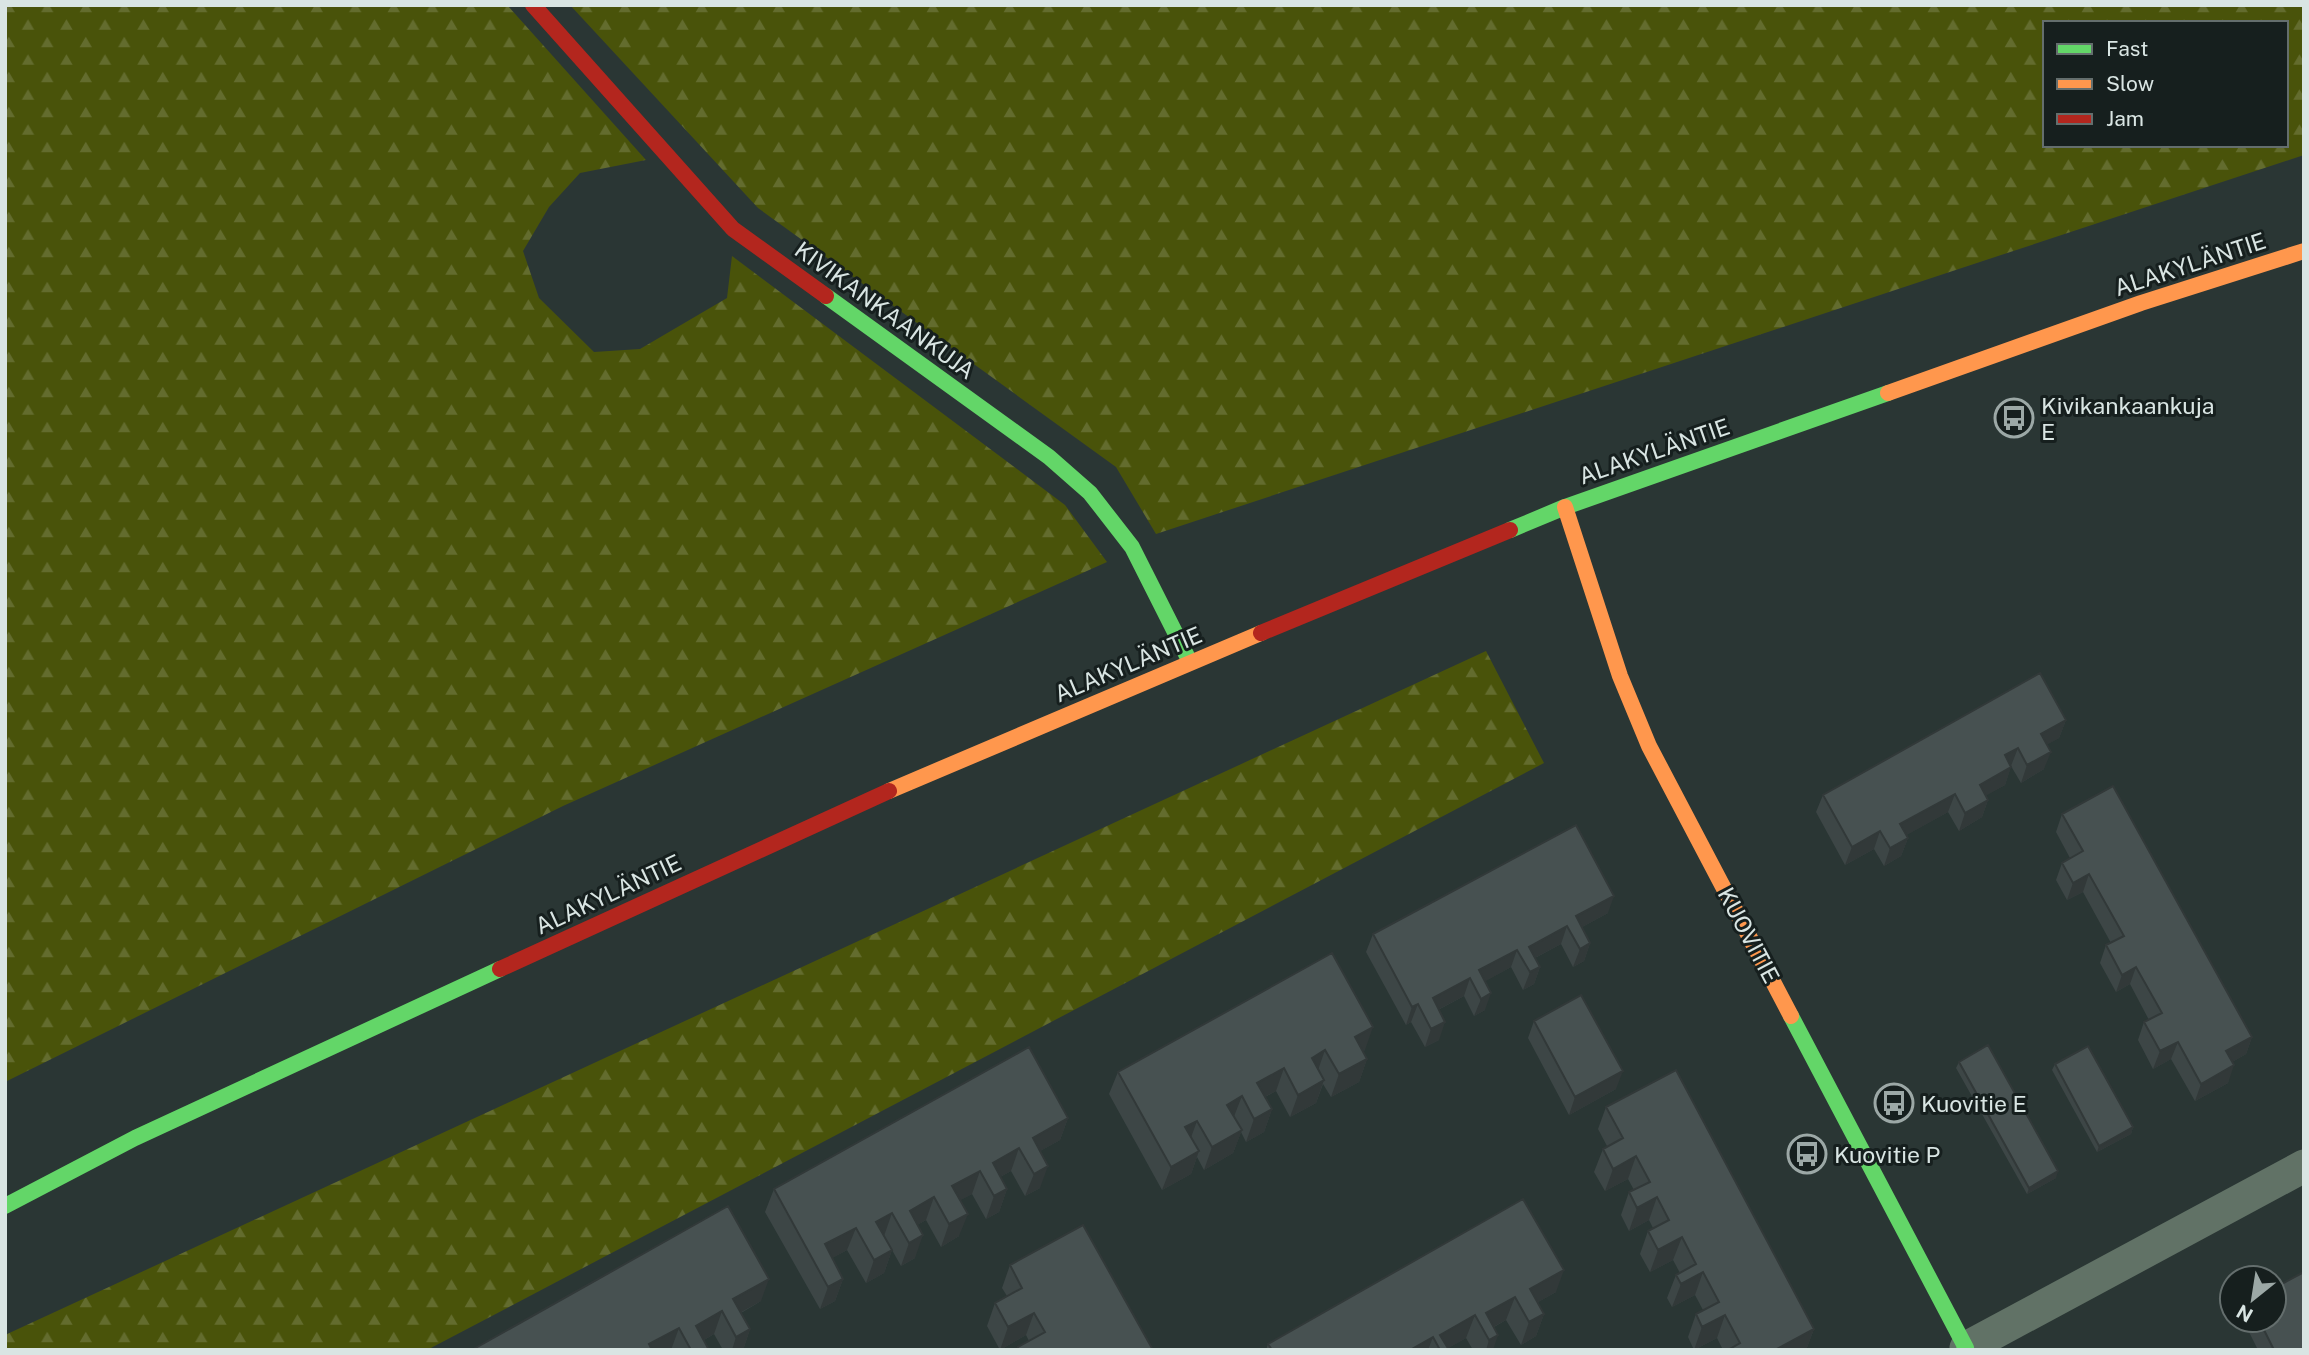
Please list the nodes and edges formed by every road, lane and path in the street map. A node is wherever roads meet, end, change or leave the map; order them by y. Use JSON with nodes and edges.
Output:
{"nodes":[{"id":1,"x":533,"y":5,"type":"edge"},
{"id":2,"x":2304,"y":251,"type":"edge"},
{"id":3,"x":1565,"y":506,"type":"junction"},
{"id":4,"x":1190,"y":663,"type":"junction"},
{"id":5,"x":2304,"y":1166,"type":"edge"},
{"id":6,"x":5,"y":1206,"type":"edge"},
{"id":7,"x":1965,"y":1349,"type":"edge"}],
"edges":[{"from":1,"to":4,"type":"main road","name":"KIVIKANKAANKUJA"},
{"from":2,"to":3,"type":"main road","name":"ALAKYLÄNTIE"},
{"from":3,"to":4,"type":"main road","name":"ALAKYLÄNTIE"},
{"from":3,"to":7,"type":"main road","name":"KUOVITIE"},
{"from":4,"to":6,"type":"main road","name":"ALAKYLÄNTIE"},
{"from":5,"to":7,"type":"street","name":"KUOVITIE"}]}
